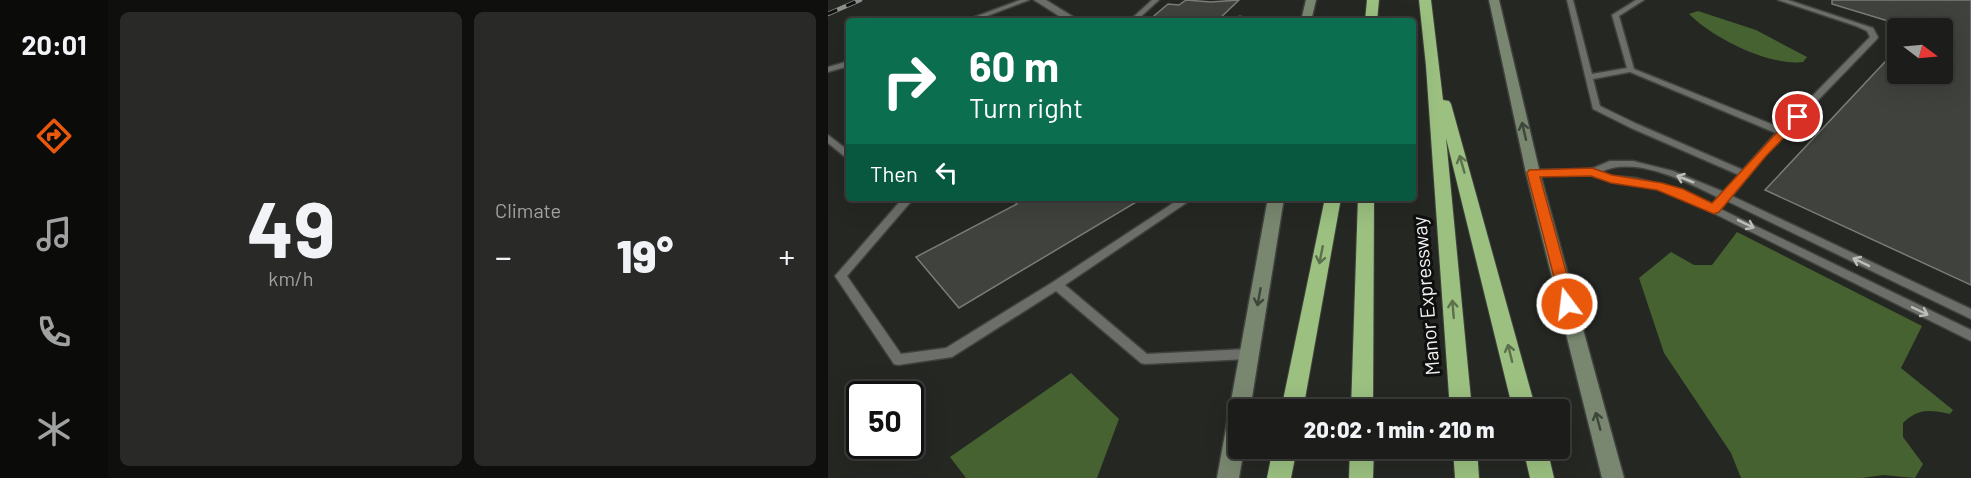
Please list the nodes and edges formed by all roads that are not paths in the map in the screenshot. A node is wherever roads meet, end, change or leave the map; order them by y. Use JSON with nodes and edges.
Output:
{"nodes":[{"id":1,"x":1026,"y":0,"type":"edge"},
{"id":2,"x":1040,"y":0,"type":"edge"},
{"id":3,"x":1156,"y":0,"type":"edge"},
{"id":4,"x":1311,"y":0,"type":"edge"},
{"id":5,"x":1373,"y":0,"type":"edge"},
{"id":6,"x":1425,"y":0,"type":"edge"},
{"id":7,"x":1494,"y":0,"type":"edge"},
{"id":8,"x":1570,"y":0,"type":"edge"},
{"id":9,"x":1641,"y":0,"type":"edge"},
{"id":10,"x":1781,"y":0,"type":"edge"},
{"id":11,"x":975,"y":18,"type":"edge"},
{"id":12,"x":1070,"y":18,"type":"edge"},
{"id":13,"x":1135,"y":18,"type":"edge"},
{"id":14,"x":1307,"y":18,"type":"edge"},
{"id":15,"x":1371,"y":18,"type":"edge"},
{"id":16,"x":846,"y":64,"type":"edge"},
{"id":17,"x":1433,"y":66,"type":"junction"},
{"id":18,"x":828,"y":70,"type":"edge"},
{"id":19,"x":1631,"y":70,"type":"junction"},
{"id":20,"x":1589,"y":77,"type":"junction"},
{"id":21,"x":1782,"y":132,"type":"junction"},
{"id":22,"x":828,"y":138,"type":"edge"},
{"id":23,"x":846,"y":153,"type":"edge"},
{"id":24,"x":1592,"y":172,"type":"junction"},
{"id":25,"x":1533,"y":173,"type":"junction"},
{"id":26,"x":1745,"y":174,"type":"junction"},
{"id":27,"x":1726,"y":197,"type":"junction"},
{"id":28,"x":906,"y":201,"type":"edge"},
{"id":29,"x":1184,"y":201,"type":"edge"},
{"id":30,"x":1275,"y":201,"type":"edge"},
{"id":31,"x":1333,"y":201,"type":"edge"},
{"id":32,"x":1366,"y":201,"type":"edge"},
{"id":33,"x":1714,"y":209,"type":"junction"},
{"id":34,"x":1057,"y":285,"type":"junction"},
{"id":35,"x":1971,"y":314,"type":"edge"},
{"id":36,"x":1971,"y":336,"type":"edge"},
{"id":37,"x":1248,"y":354,"type":"junction"},
{"id":38,"x":1241,"y":399,"type":"edge"},
{"id":39,"x":1294,"y":399,"type":"edge"},
{"id":40,"x":1362,"y":399,"type":"edge"},
{"id":41,"x":1460,"y":399,"type":"edge"},
{"id":42,"x":1522,"y":399,"type":"edge"},
{"id":43,"x":1231,"y":459,"type":"edge"},
{"id":44,"x":1283,"y":459,"type":"edge"},
{"id":45,"x":1362,"y":459,"type":"edge"},
{"id":46,"x":1466,"y":459,"type":"edge"},
{"id":47,"x":1538,"y":459,"type":"edge"},
{"id":48,"x":1228,"y":478,"type":"edge"},
{"id":49,"x":1279,"y":478,"type":"edge"},
{"id":50,"x":1361,"y":478,"type":"edge"},
{"id":51,"x":1467,"y":478,"type":"edge"},
{"id":52,"x":1542,"y":478,"type":"edge"},
{"id":53,"x":1613,"y":478,"type":"edge"}],
"edges":[{"from":1,"to":11,"type":"lane"},
{"from":2,"to":12,"type":"street"},
{"from":3,"to":13,"type":"lane"},
{"from":4,"to":14,"type":"main road"},
{"from":5,"to":15,"type":"highway"},
{"from":6,"to":17,"type":"highway","name":"Manor Expressway"},
{"from":25,"to":7,"type":"main road","one_way":true},
{"from":8,"to":20,"type":"lane"},
{"from":9,"to":19,"type":"lane"},
{"from":10,"to":21,"type":"lane"},
{"from":16,"to":18,"type":"lane"},
{"from":41,"to":17,"type":"highway","name":"Manor Expressway","one_way":true},
{"from":42,"to":17,"type":"highway","one_way":true},
{"from":19,"to":20,"type":"lane"},
{"from":19,"to":21,"type":"lane"},
{"from":20,"to":26,"type":"lane"},
{"from":21,"to":26,"type":"lane"},
{"from":22,"to":23,"type":"lane"},
{"from":24,"to":25,"type":"lane"},
{"from":27,"to":24,"type":"lane","one_way":true},
{"from":24,"to":33,"type":"lane"},
{"from":53,"to":25,"type":"main road","one_way":true},
{"from":26,"to":27,"type":"lane"},
{"from":27,"to":33,"type":"lane"},
{"from":35,"to":27,"type":"lane","one_way":true},
{"from":28,"to":34,"type":"lane"},
{"from":29,"to":34,"type":"lane"},
{"from":30,"to":37,"type":"main road","one_way":true},
{"from":31,"to":39,"type":"highway","one_way":true},
{"from":32,"to":40,"type":"highway"},
{"from":33,"to":36,"type":"lane","one_way":true},
{"from":34,"to":37,"type":"lane"},
{"from":37,"to":38,"type":"main road"},
{"from":43,"to":48,"type":"main road"},
{"from":44,"to":49,"type":"highway"},
{"from":45,"to":50,"type":"highway"},
{"from":46,"to":51,"type":"highway"},
{"from":47,"to":52,"type":"highway"}]}
